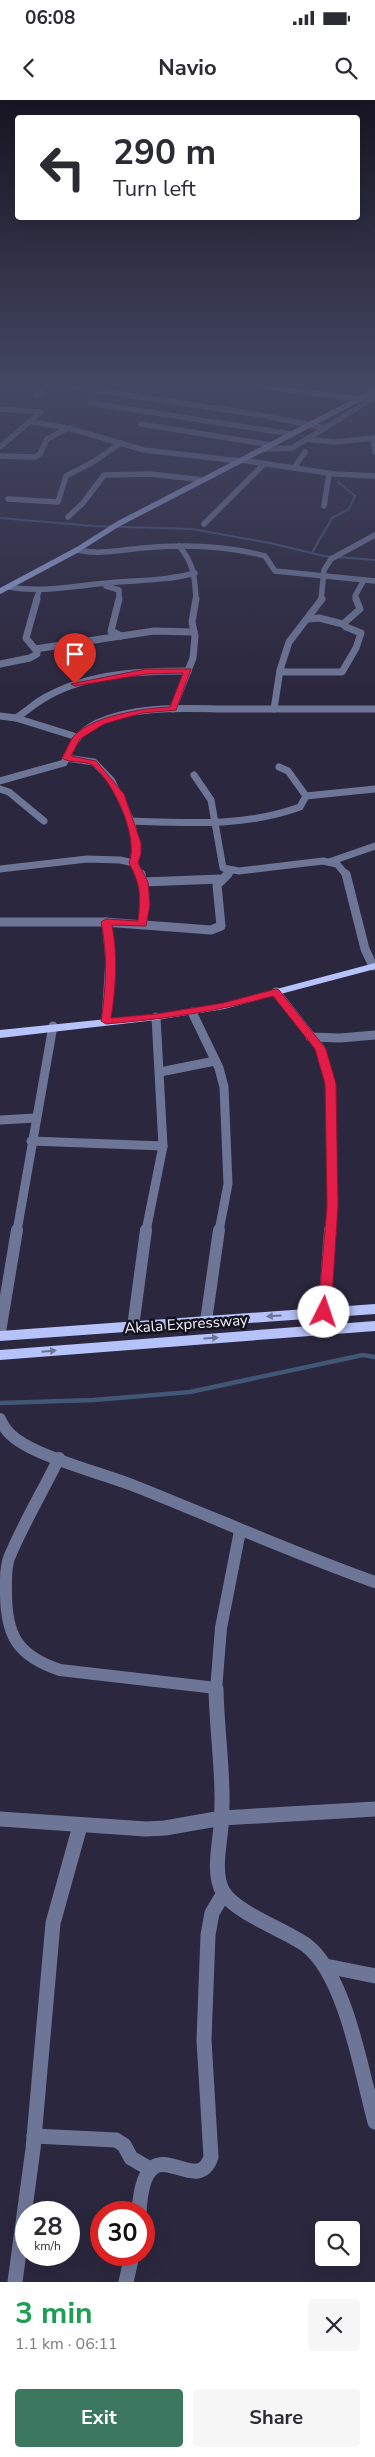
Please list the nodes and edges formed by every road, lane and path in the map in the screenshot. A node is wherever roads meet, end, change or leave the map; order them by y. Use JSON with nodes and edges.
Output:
{"nodes":[{"id":1,"x":62,"y":488,"type":"edge"},
{"id":2,"x":94,"y":488,"type":"edge"},
{"id":3,"x":188,"y":488,"type":"edge"},
{"id":4,"x":240,"y":488,"type":"edge"},
{"id":5,"x":327,"y":488,"type":"edge"},
{"id":6,"x":8,"y":499,"type":"dead end"},
{"id":7,"x":324,"y":506,"type":"dead end"},
{"id":8,"x":68,"y":517,"type":"dead end"},
{"id":9,"x":204,"y":524,"type":"dead end"},
{"id":10,"x":375,"y":535,"type":"edge"},
{"id":11,"x":179,"y":546,"type":"junction"},
{"id":12,"x":77,"y":550,"type":"junction"},
{"id":13,"x":195,"y":573,"type":"junction"},
{"id":14,"x":322,"y":577,"type":"junction"},
{"id":15,"x":364,"y":580,"type":"junction"},
{"id":16,"x":375,"y":582,"type":"edge"},
{"id":17,"x":100,"y":584,"type":"junction"},
{"id":18,"x":8,"y":587,"type":"junction"},
{"id":19,"x":0,"y":591,"type":"edge"},
{"id":20,"x":39,"y":591,"type":"junction"},
{"id":21,"x":309,"y":619,"type":"junction"},
{"id":22,"x":343,"y":624,"type":"junction"},
{"id":23,"x":194,"y":632,"type":"junction"},
{"id":24,"x":122,"y":636,"type":"junction"},
{"id":25,"x":37,"y":650,"type":"junction"},
{"id":26,"x":0,"y":664,"type":"edge"},
{"id":27,"x":188,"y":671,"type":"junction"},
{"id":28,"x":281,"y":672,"type":"junction"},
{"id":29,"x":173,"y":709,"type":"junction"},
{"id":30,"x":274,"y":709,"type":"junction"},
{"id":31,"x":375,"y":710,"type":"edge"},
{"id":32,"x":0,"y":716,"type":"edge"},
{"id":33,"x":16,"y":718,"type":"junction"},
{"id":34,"x":77,"y":737,"type":"junction"},
{"id":35,"x":66,"y":758,"type":"junction"},
{"id":36,"x":279,"y":767,"type":"dead end"},
{"id":37,"x":194,"y":775,"type":"dead end"},
{"id":38,"x":0,"y":781,"type":"edge"},
{"id":39,"x":0,"y":788,"type":"edge"},
{"id":40,"x":375,"y":789,"type":"edge"},
{"id":41,"x":306,"y":796,"type":"junction"},
{"id":42,"x":44,"y":821,"type":"dead end"},
{"id":43,"x":130,"y":821,"type":"junction"},
{"id":44,"x":215,"y":822,"type":"junction"},
{"id":45,"x":375,"y":846,"type":"edge"},
{"id":46,"x":328,"y":862,"type":"junction"},
{"id":47,"x":134,"y":863,"type":"junction"},
{"id":48,"x":0,"y":869,"type":"edge"},
{"id":49,"x":231,"y":871,"type":"junction"},
{"id":50,"x":221,"y":879,"type":"junction"},
{"id":51,"x":144,"y":882,"type":"junction"},
{"id":52,"x":0,"y":922,"type":"edge"},
{"id":53,"x":106,"y":922,"type":"junction"},
{"id":54,"x":142,"y":924,"type":"junction"},
{"id":55,"x":374,"y":966,"type":"edge"},
{"id":56,"x":276,"y":992,"type":"junction"},
{"id":57,"x":192,"y":1012,"type":"junction"},
{"id":58,"x":156,"y":1017,"type":"junction"},
{"id":59,"x":106,"y":1021,"type":"junction"},
{"id":60,"x":53,"y":1026,"type":"junction"},
{"id":61,"x":0,"y":1034,"type":"edge"},
{"id":62,"x":375,"y":1035,"type":"edge"},
{"id":63,"x":310,"y":1037,"type":"junction"},
{"id":64,"x":215,"y":1061,"type":"junction"},
{"id":65,"x":160,"y":1072,"type":"junction"},
{"id":66,"x":36,"y":1118,"type":"junction"},
{"id":67,"x":0,"y":1120,"type":"edge"},
{"id":68,"x":31,"y":1142,"type":"junction"},
{"id":69,"x":162,"y":1146,"type":"junction"},
{"id":70,"x":375,"y":1309,"type":"edge"},
{"id":71,"x":324,"y":1312,"type":"junction"},
{"id":72,"x":206,"y":1321,"type":"junction"},
{"id":73,"x":177,"y":1324,"type":"junction"},
{"id":74,"x":375,"y":1326,"type":"edge"},
{"id":75,"x":133,"y":1327,"type":"junction"},
{"id":76,"x":0,"y":1332,"type":"edge"},
{"id":77,"x":0,"y":1336,"type":"edge"},
{"id":78,"x":178,"y":1340,"type":"junction"},
{"id":79,"x":0,"y":1355,"type":"edge"},
{"id":80,"x":0,"y":1419,"type":"edge"},
{"id":81,"x":59,"y":1458,"type":"junction"},
{"id":82,"x":240,"y":1531,"type":"junction"},
{"id":83,"x":375,"y":1582,"type":"edge"},
{"id":84,"x":216,"y":1688,"type":"junction"},
{"id":85,"x":375,"y":1809,"type":"edge"},
{"id":86,"x":222,"y":1818,"type":"junction"},
{"id":87,"x":0,"y":1819,"type":"edge"},
{"id":88,"x":80,"y":1826,"type":"junction"},
{"id":89,"x":224,"y":1893,"type":"junction"},
{"id":90,"x":326,"y":1966,"type":"junction"},
{"id":91,"x":375,"y":1976,"type":"edge"},
{"id":92,"x":375,"y":2122,"type":"edge"},
{"id":93,"x":34,"y":2136,"type":"junction"},
{"id":94,"x":150,"y":2169,"type":"junction"},
{"id":95,"x":140,"y":2201,"type":"edge"},
{"id":96,"x":130,"y":2266,"type":"edge"},
{"id":97,"x":15,"y":2282,"type":"edge"},
{"id":98,"x":126,"y":2282,"type":"edge"}],
"edges":[{"from":1,"to":6,"type":"street"},
{"from":2,"to":8,"type":"street"},
{"from":3,"to":12,"type":"street"},
{"from":4,"to":9,"type":"street"},
{"from":5,"to":7,"type":"street"},
{"from":10,"to":14,"type":"street"},
{"from":11,"to":12,"type":"street"},
{"from":11,"to":13,"type":"street"},
{"from":11,"to":14,"type":"street"},
{"from":12,"to":18,"type":"street"},
{"from":13,"to":17,"type":"street"},
{"from":13,"to":23,"type":"street"},
{"from":14,"to":15,"type":"street"},
{"from":14,"to":21,"type":"street"},
{"from":15,"to":16,"type":"street"},
{"from":15,"to":22,"type":"street"},
{"from":17,"to":20,"type":"street"},
{"from":17,"to":24,"type":"street"},
{"from":18,"to":19,"type":"street"},
{"from":18,"to":20,"type":"street"},
{"from":20,"to":25,"type":"street"},
{"from":21,"to":22,"type":"street"},
{"from":21,"to":28,"type":"street"},
{"from":22,"to":28,"type":"street"},
{"from":23,"to":24,"type":"street"},
{"from":23,"to":27,"type":"street"},
{"from":24,"to":25,"type":"street"},
{"from":25,"to":26,"type":"street"},
{"from":27,"to":29,"type":"street"},
{"from":27,"to":33,"type":"street"},
{"from":28,"to":30,"type":"street"},
{"from":29,"to":30,"type":"street"},
{"from":29,"to":34,"type":"street"},
{"from":30,"to":31,"type":"street"},
{"from":32,"to":33,"type":"street"},
{"from":33,"to":34,"type":"street"},
{"from":34,"to":35,"type":"street"},
{"from":35,"to":38,"type":"street"},
{"from":35,"to":43,"type":"street"},
{"from":36,"to":41,"type":"street"},
{"from":37,"to":44,"type":"street"},
{"from":39,"to":42,"type":"street"},
{"from":40,"to":41,"type":"street"},
{"from":41,"to":44,"type":"street"},
{"from":43,"to":44,"type":"street"},
{"from":43,"to":47,"type":"street"},
{"from":44,"to":49,"type":"street"},
{"from":45,"to":46,"type":"street"},
{"from":46,"to":49,"type":"street"},
{"from":46,"to":55,"type":"street"},
{"from":47,"to":48,"type":"street"},
{"from":47,"to":51,"type":"street"},
{"from":49,"to":50,"type":"street"},
{"from":50,"to":51,"type":"street"},
{"from":50,"to":54,"type":"street"},
{"from":51,"to":54,"type":"street"},
{"from":52,"to":53,"type":"street"},
{"from":53,"to":54,"type":"street"},
{"from":53,"to":59,"type":"street"},
{"from":55,"to":56,"type":"main road"},
{"from":56,"to":57,"type":"main road"},
{"from":56,"to":63,"type":"street"},
{"from":57,"to":58,"type":"main road"},
{"from":57,"to":64,"type":"street"},
{"from":58,"to":59,"type":"main road"},
{"from":58,"to":65,"type":"street"},
{"from":59,"to":60,"type":"main road"},
{"from":60,"to":61,"type":"main road"},
{"from":60,"to":66,"type":"street"},
{"from":62,"to":63,"type":"street"},
{"from":63,"to":71,"type":"street"},
{"from":64,"to":65,"type":"street"},
{"from":64,"to":72,"type":"street"},
{"from":65,"to":69,"type":"street"},
{"from":66,"to":67,"type":"street"},
{"from":66,"to":68,"type":"street"},
{"from":68,"to":69,"type":"street"},
{"from":68,"to":76,"type":"street"},
{"from":69,"to":75,"type":"street"},
{"from":70,"to":71,"type":"main road","name":"Akala Expressway"},
{"from":71,"to":72,"type":"main road","name":"Akala Expressway","one_way":true},
{"from":72,"to":73,"type":"main road","name":"Akala Expressway"},
{"from":73,"to":75,"type":"main road","name":"Akala Expressway"},
{"from":73,"to":78,"type":"main road"},
{"from":78,"to":74,"type":"main road","name":"Akala Expressway","one_way":true},
{"from":75,"to":77,"type":"main road","name":"Akala Expressway"},
{"from":79,"to":78,"type":"main road","name":"Akala Expressway","one_way":true},
{"from":80,"to":81,"type":"street"},
{"from":81,"to":82,"type":"street"},
{"from":81,"to":84,"type":"street"},
{"from":82,"to":83,"type":"street"},
{"from":82,"to":84,"type":"street"},
{"from":84,"to":86,"type":"street"},
{"from":85,"to":86,"type":"street"},
{"from":86,"to":88,"type":"street"},
{"from":86,"to":89,"type":"street"},
{"from":87,"to":88,"type":"street"},
{"from":88,"to":93,"type":"street"},
{"from":89,"to":90,"type":"street"},
{"from":89,"to":94,"type":"street"},
{"from":90,"to":91,"type":"street"},
{"from":90,"to":92,"type":"street"},
{"from":93,"to":94,"type":"street"},
{"from":93,"to":97,"type":"street"},
{"from":94,"to":95,"type":"street"},
{"from":96,"to":98,"type":"street"}]}
